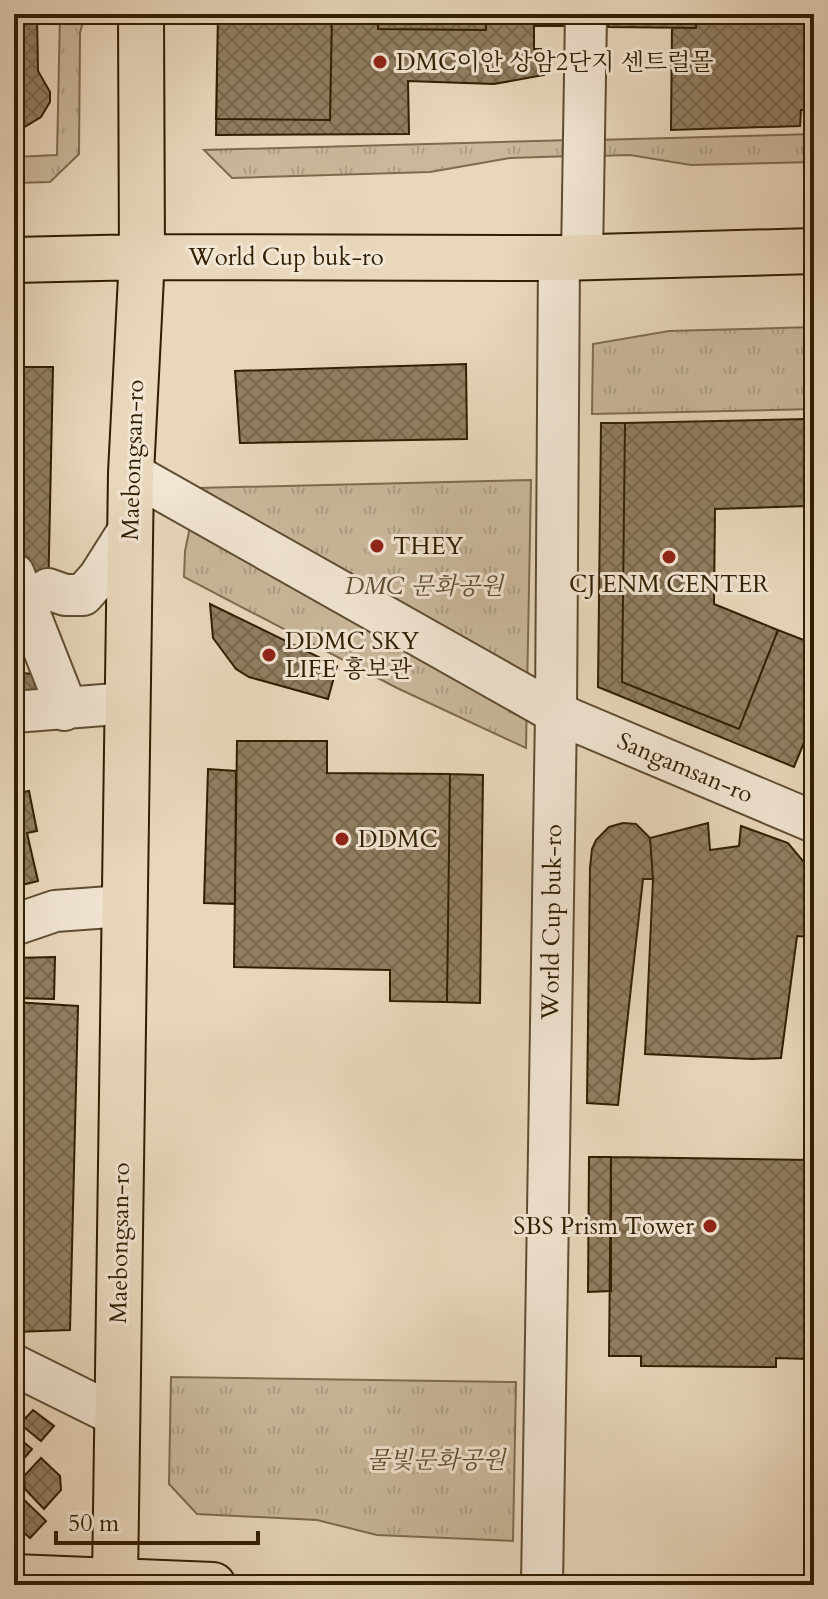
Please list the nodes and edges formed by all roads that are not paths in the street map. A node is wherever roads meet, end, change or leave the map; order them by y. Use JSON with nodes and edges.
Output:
{"nodes":[{"id":1,"x":141,"y":14,"type":"edge"},
{"id":2,"x":586,"y":14,"type":"edge"},
{"id":3,"x":814,"y":251,"type":"edge"},
{"id":4,"x":142,"y":257,"type":"junction"},
{"id":5,"x":570,"y":258,"type":"junction"},
{"id":6,"x":14,"y":260,"type":"edge"},
{"id":7,"x":131,"y":473,"type":"junction"},
{"id":8,"x":130,"y":528,"type":"junction"},
{"id":9,"x":31,"y":581,"type":"edge"},
{"id":10,"x":129,"y":703,"type":"junction"},
{"id":11,"x":64,"y":710,"type":"junction"},
{"id":12,"x":14,"y":712,"type":"edge"},
{"id":13,"x":556,"y":713,"type":"junction"},
{"id":14,"x":814,"y":822,"type":"edge"},
{"id":15,"x":124,"y":906,"type":"junction"},
{"id":16,"x":14,"y":925,"type":"edge"},
{"id":17,"x":14,"y":1365,"type":"edge"},
{"id":18,"x":117,"y":1416,"type":"junction"},
{"id":19,"x":14,"y":1577,"type":"edge"},
{"id":20,"x":115,"y":1580,"type":"junction"},
{"id":21,"x":213,"y":1585,"type":"edge"},
{"id":22,"x":542,"y":1585,"type":"edge"}],
"edges":[{"from":1,"to":4,"type":"main road","name":"Maebongsan-ro"},
{"from":2,"to":5,"type":"street","name":"World Cup buk-ro"},
{"from":3,"to":5,"type":"main road","name":"World Cup buk-ro"},
{"from":4,"to":5,"type":"main road","name":"World Cup buk-ro"},
{"from":4,"to":6,"type":"main road","name":"World Cup buk-ro"},
{"from":4,"to":7,"type":"main road","name":"Maebongsan-ro"},
{"from":5,"to":13,"type":"street","name":"World Cup buk-ro"},
{"from":7,"to":8,"type":"main road","name":"Maebongsan-ro"},
{"from":7,"to":13,"type":"street","name":"Sangamsan-ro"},
{"from":8,"to":9,"type":"street"},
{"from":8,"to":10,"type":"main road","name":"Maebongsan-ro"},
{"from":9,"to":11,"type":"street"},
{"from":10,"to":11,"type":"street"},
{"from":10,"to":15,"type":"main road","name":"Maebongsan-ro"},
{"from":11,"to":12,"type":"street"},
{"from":13,"to":14,"type":"street","name":"Sangamsan-ro"},
{"from":13,"to":22,"type":"street","name":"World Cup buk-ro"},
{"from":15,"to":16,"type":"street"},
{"from":15,"to":18,"type":"main road","name":"Maebongsan-ro"},
{"from":17,"to":18,"type":"street"},
{"from":18,"to":20,"type":"main road","name":"Maebongsan-ro"},
{"from":19,"to":20,"type":"main road"},
{"from":20,"to":21,"type":"main road"}]}
